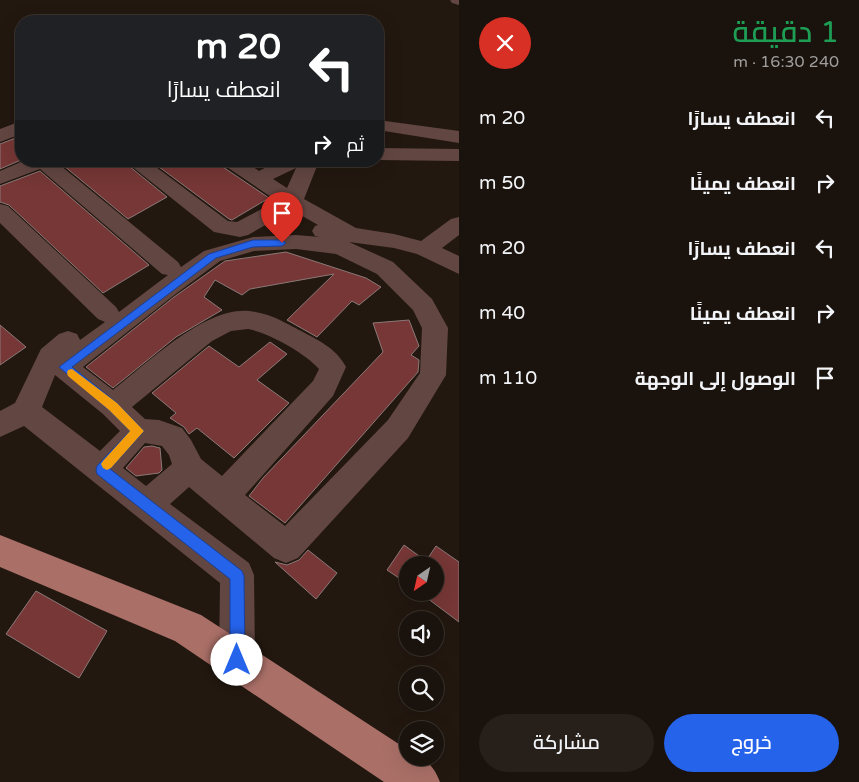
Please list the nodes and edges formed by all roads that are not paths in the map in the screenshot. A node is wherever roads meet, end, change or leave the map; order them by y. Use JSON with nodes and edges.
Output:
{"nodes":[{"id":1,"x":384,"y":126,"type":"edge"},
{"id":2,"x":15,"y":130,"type":"edge"},
{"id":3,"x":0,"y":136,"type":"edge"},
{"id":4,"x":459,"y":137,"type":"edge"},
{"id":5,"x":384,"y":154,"type":"edge"},
{"id":6,"x":459,"y":155,"type":"edge"},
{"id":7,"x":27,"y":167,"type":"edge"},
{"id":8,"x":49,"y":167,"type":"edge"},
{"id":9,"x":143,"y":167,"type":"edge"},
{"id":10,"x":240,"y":167,"type":"edge"},
{"id":11,"x":282,"y":167,"type":"edge"},
{"id":12,"x":306,"y":167,"type":"edge"},
{"id":13,"x":0,"y":178,"type":"edge"},
{"id":14,"x":258,"y":179,"type":"junction"},
{"id":15,"x":292,"y":201,"type":"junction"},
{"id":16,"x":0,"y":211,"type":"edge"},
{"id":17,"x":459,"y":224,"type":"edge"},
{"id":18,"x":240,"y":230,"type":"junction"},
{"id":19,"x":349,"y":233,"type":"junction"},
{"id":20,"x":425,"y":249,"type":"junction"},
{"id":21,"x":458,"y":264,"type":"edge"},
{"id":22,"x":170,"y":268,"type":"junction"},
{"id":23,"x":107,"y":313,"type":"junction"},
{"id":24,"x":113,"y":406,"type":"junction"},
{"id":25,"x":13,"y":418,"type":"edge"},
{"id":26,"x":138,"y":431,"type":"junction"},
{"id":27,"x":189,"y":468,"type":"junction"},
{"id":28,"x":102,"y":470,"type":"junction"},
{"id":29,"x":224,"y":496,"type":"junction"},
{"id":30,"x":147,"y":505,"type":"junction"},
{"id":31,"x":0,"y":551,"type":"edge"},
{"id":32,"x":237,"y":660,"type":"junction"},
{"id":33,"x":420,"y":782,"type":"edge"}],
"edges":[{"from":1,"to":4,"type":"street"},
{"from":2,"to":3,"type":"street"},
{"from":5,"to":6,"type":"street"},
{"from":7,"to":13,"type":"street"},
{"from":8,"to":22,"type":"street"},
{"from":9,"to":18,"type":"street"},
{"from":10,"to":14,"type":"street"},
{"from":11,"to":14,"type":"street"},
{"from":12,"to":15,"type":"street"},
{"from":14,"to":15,"type":"street"},
{"from":15,"to":18,"type":"street"},
{"from":15,"to":19,"type":"street"},
{"from":16,"to":23,"type":"street"},
{"from":17,"to":20,"type":"street"},
{"from":18,"to":19,"type":"street"},
{"from":18,"to":22,"type":"street"},
{"from":19,"to":20,"type":"street"},
{"from":20,"to":21,"type":"street"},
{"from":22,"to":23,"type":"street"},
{"from":23,"to":25,"type":"street"},
{"from":24,"to":26,"type":"street"},
{"from":24,"to":29,"type":"street"},
{"from":24,"to":29,"type":"street"},
{"from":25,"to":28,"type":"street"},
{"from":26,"to":27,"type":"street"},
{"from":26,"to":28,"type":"street"},
{"from":27,"to":29,"type":"street"},
{"from":27,"to":30,"type":"street"},
{"from":28,"to":30,"type":"street"},
{"from":30,"to":32,"type":"street"},
{"from":31,"to":32,"type":"main road"},
{"from":32,"to":33,"type":"main road"}]}
